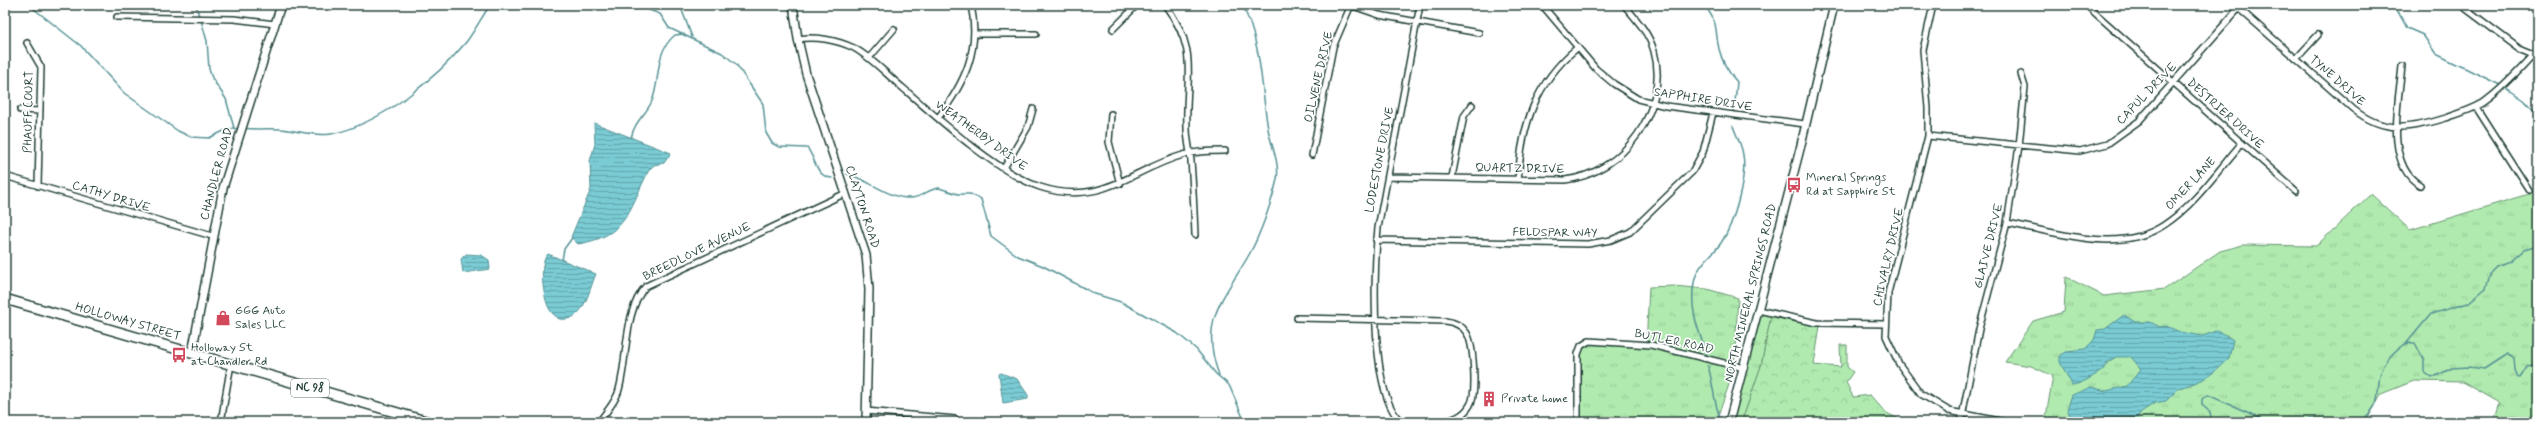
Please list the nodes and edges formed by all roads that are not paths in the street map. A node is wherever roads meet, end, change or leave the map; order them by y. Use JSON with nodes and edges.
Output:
{"nodes":[{"id":1,"x":281,"y":5,"type":"edge"},
{"id":2,"x":793,"y":5,"type":"edge"},
{"id":3,"x":971,"y":5,"type":"edge"},
{"id":4,"x":1137,"y":5,"type":"edge"},
{"id":5,"x":1165,"y":5,"type":"edge"},
{"id":6,"x":1350,"y":5,"type":"edge"},
{"id":7,"x":1420,"y":5,"type":"edge"},
{"id":8,"x":1542,"y":5,"type":"edge"},
{"id":9,"x":1624,"y":5,"type":"edge"},
{"id":10,"x":1834,"y":5,"type":"edge"},
{"id":11,"x":1932,"y":5,"type":"edge"},
{"id":12,"x":2086,"y":5,"type":"edge"},
{"id":13,"x":2460,"y":5,"type":"edge"},
{"id":14,"x":2237,"y":6,"type":"edge"},
{"id":15,"x":117,"y":17,"type":"dead end"},
{"id":16,"x":1416,"y":22,"type":"junction"},
{"id":17,"x":275,"y":24,"type":"junction"},
{"id":18,"x":894,"y":29,"type":"dead end"},
{"id":19,"x":1113,"y":29,"type":"dead end"},
{"id":20,"x":1479,"y":33,"type":"dead end"},
{"id":21,"x":974,"y":34,"type":"junction"},
{"id":22,"x":1036,"y":34,"type":"dead end"},
{"id":23,"x":2318,"y":35,"type":"dead end"},
{"id":24,"x":798,"y":39,"type":"junction"},
{"id":25,"x":27,"y":43,"type":"dead end"},
{"id":26,"x":1577,"y":48,"type":"junction"},
{"id":27,"x":2538,"y":50,"type":"edge"},
{"id":28,"x":2535,"y":56,"type":"edge"},
{"id":29,"x":869,"y":58,"type":"junction"},
{"id":30,"x":2296,"y":59,"type":"junction"},
{"id":31,"x":2402,"y":66,"type":"dead end"},
{"id":32,"x":2021,"y":74,"type":"dead end"},
{"id":33,"x":2174,"y":82,"type":"junction"},
{"id":34,"x":1651,"y":103,"type":"junction"},
{"id":35,"x":1472,"y":105,"type":"dead end"},
{"id":36,"x":2476,"y":107,"type":"junction"},
{"id":37,"x":1033,"y":109,"type":"dead end"},
{"id":38,"x":20,"y":110,"type":"dead end"},
{"id":39,"x":40,"y":111,"type":"junction"},
{"id":40,"x":1713,"y":113,"type":"junction"},
{"id":41,"x":1112,"y":114,"type":"dead end"},
{"id":42,"x":938,"y":118,"type":"junction"},
{"id":43,"x":1805,"y":124,"type":"junction"},
{"id":44,"x":2397,"y":127,"type":"junction"},
{"id":45,"x":1928,"y":136,"type":"junction"},
{"id":46,"x":2242,"y":143,"type":"junction"},
{"id":47,"x":2019,"y":146,"type":"junction"},
{"id":48,"x":1225,"y":151,"type":"dead end"},
{"id":49,"x":1190,"y":153,"type":"junction"},
{"id":50,"x":1312,"y":155,"type":"dead end"},
{"id":51,"x":1004,"y":168,"type":"junction"},
{"id":52,"x":5,"y":176,"type":"edge"},
{"id":53,"x":1388,"y":177,"type":"junction"},
{"id":54,"x":1452,"y":178,"type":"junction"},
{"id":55,"x":1518,"y":179,"type":"junction"},
{"id":56,"x":1120,"y":184,"type":"junction"},
{"id":57,"x":2420,"y":185,"type":"dead end"},
{"id":58,"x":38,"y":186,"type":"junction"},
{"id":59,"x":2529,"y":190,"type":"dead end"},
{"id":60,"x":2296,"y":191,"type":"dead end"},
{"id":61,"x":846,"y":193,"type":"junction"},
{"id":62,"x":2007,"y":223,"type":"junction"},
{"id":63,"x":1195,"y":235,"type":"dead end"},
{"id":64,"x":212,"y":236,"type":"junction"},
{"id":65,"x":1376,"y":240,"type":"junction"},
{"id":66,"x":5,"y":299,"type":"edge"},
{"id":67,"x":1758,"y":310,"type":"junction"},
{"id":68,"x":1297,"y":318,"type":"dead end"},
{"id":69,"x":1376,"y":320,"type":"junction"},
{"id":70,"x":1885,"y":324,"type":"junction"},
{"id":71,"x":192,"y":353,"type":"junction"},
{"id":72,"x":230,"y":364,"type":"junction"},
{"id":73,"x":1744,"y":368,"type":"junction"},
{"id":74,"x":866,"y":411,"type":"junction"},
{"id":75,"x":1963,"y":415,"type":"junction"},
{"id":76,"x":955,"y":419,"type":"dead end"},
{"id":77,"x":1730,"y":420,"type":"edge"},
{"id":78,"x":221,"y":422,"type":"edge"},
{"id":79,"x":429,"y":422,"type":"edge"},
{"id":80,"x":599,"y":422,"type":"edge"},
{"id":81,"x":866,"y":422,"type":"edge"},
{"id":82,"x":1402,"y":422,"type":"edge"},
{"id":83,"x":1442,"y":422,"type":"edge"},
{"id":84,"x":1578,"y":422,"type":"edge"},
{"id":85,"x":1961,"y":422,"type":"edge"},
{"id":86,"x":2005,"y":422,"type":"edge"}],
"edges":[{"from":1,"to":17,"type":"street","name":"CHANDLER ROAD"},
{"from":2,"to":24,"type":"street","name":"CLAYTON ROAD"},
{"from":3,"to":21,"type":"street"},
{"from":4,"to":19,"type":"street"},
{"from":5,"to":49,"type":"street"},
{"from":6,"to":16,"type":"street"},
{"from":6,"to":50,"type":"street","name":"OILVENE DRIVE"},
{"from":7,"to":16,"type":"street","name":"LODESTONE DRIVE"},
{"from":8,"to":26,"type":"street","name":"SAPPHIRE DRIVE"},
{"from":9,"to":34,"type":"street","name":"QUARTZ DRIVE"},
{"from":10,"to":43,"type":"street","name":"NORTH MINERAL SPRINGS ROAD"},
{"from":11,"to":45,"type":"street","name":"CHIVALRY DRIVE"},
{"from":12,"to":33,"type":"street","name":"DESTRIER DRIVE"},
{"from":13,"to":28,"type":"street"},
{"from":14,"to":30,"type":"street","name":"TYNE DRIVE"},
{"from":14,"to":33,"type":"street","name":"CAPUL DRIVE"},
{"from":15,"to":17,"type":"street"},
{"from":16,"to":20,"type":"street"},
{"from":16,"to":53,"type":"street","name":"LODESTONE DRIVE"},
{"from":17,"to":64,"type":"street","name":"CHANDLER ROAD"},
{"from":18,"to":29,"type":"street"},
{"from":21,"to":22,"type":"street"},
{"from":21,"to":42,"type":"street"},
{"from":23,"to":30,"type":"street"},
{"from":24,"to":29,"type":"street","name":"WEATHERBY DRIVE"},
{"from":24,"to":61,"type":"street","name":"CLAYTON ROAD"},
{"from":25,"to":39,"type":"street","name":"PHAUFF COURT"},
{"from":26,"to":34,"type":"street","name":"SAPPHIRE DRIVE"},
{"from":26,"to":55,"type":"street"},
{"from":27,"to":28,"type":"street","name":"TYNE DRIVE"},
{"from":28,"to":36,"type":"street","name":"TYNE DRIVE"},
{"from":29,"to":42,"type":"street","name":"WEATHERBY DRIVE"},
{"from":30,"to":44,"type":"street","name":"TYNE DRIVE"},
{"from":31,"to":44,"type":"street"},
{"from":32,"to":47,"type":"street","name":"GLAIVE DRIVE"},
{"from":33,"to":46,"type":"street","name":"DESTRIER DRIVE"},
{"from":33,"to":47,"type":"street","name":"CAPUL DRIVE"},
{"from":34,"to":40,"type":"street","name":"SAPPHIRE DRIVE"},
{"from":34,"to":55,"type":"street","name":"QUARTZ DRIVE"},
{"from":35,"to":54,"type":"street"},
{"from":36,"to":44,"type":"street","name":"TYNE DRIVE"},
{"from":36,"to":59,"type":"street"},
{"from":37,"to":51,"type":"street"},
{"from":38,"to":39,"type":"street"},
{"from":39,"to":58,"type":"street","name":"PHAUFF COURT"},
{"from":40,"to":43,"type":"street","name":"SAPPHIRE DRIVE"},
{"from":40,"to":65,"type":"street","name":"FELDSPAR WAY"},
{"from":41,"to":56,"type":"street"},
{"from":42,"to":51,"type":"street","name":"WEATHERBY DRIVE"},
{"from":43,"to":67,"type":"street","name":"NORTH MINERAL SPRINGS ROAD"},
{"from":44,"to":57,"type":"street"},
{"from":45,"to":47,"type":"street","name":"CAPUL DRIVE"},
{"from":45,"to":70,"type":"street","name":"CHIVALRY DRIVE"},
{"from":46,"to":60,"type":"street","name":"DESTRIER DRIVE"},
{"from":46,"to":62,"type":"street","name":"OMER LANE"},
{"from":47,"to":62,"type":"street","name":"GLAIVE DRIVE"},
{"from":48,"to":49,"type":"street","name":"WEATHERBY DRIVE"},
{"from":49,"to":56,"type":"street","name":"WEATHERBY DRIVE"},
{"from":49,"to":63,"type":"street"},
{"from":51,"to":56,"type":"street","name":"WEATHERBY DRIVE"},
{"from":52,"to":58,"type":"street","name":"CATHY DRIVE"},
{"from":53,"to":54,"type":"street","name":"QUARTZ DRIVE"},
{"from":53,"to":65,"type":"street","name":"LODESTONE DRIVE"},
{"from":54,"to":55,"type":"street","name":"QUARTZ DRIVE"},
{"from":58,"to":64,"type":"street","name":"CATHY DRIVE"},
{"from":61,"to":74,"type":"street","name":"CLAYTON ROAD"},
{"from":61,"to":80,"type":"street","name":"BREEDLOVE AVENUE"},
{"from":62,"to":75,"type":"street","name":"GLAIVE DRIVE"},
{"from":64,"to":71,"type":"street","name":"CHANDLER ROAD"},
{"from":65,"to":69,"type":"street","name":"LODESTONE DRIVE"},
{"from":66,"to":71,"type":"highway","name":"HOLLOWAY STREET","number":"NC 98"},
{"from":67,"to":70,"type":"street"},
{"from":67,"to":73,"type":"street","name":"NORTH MINERAL SPRINGS ROAD"},
{"from":68,"to":69,"type":"street"},
{"from":69,"to":82,"type":"street","name":"LODESTONE DRIVE"},
{"from":69,"to":83,"type":"street"},
{"from":70,"to":75,"type":"street","name":"CHIVALRY DRIVE"},
{"from":71,"to":72,"type":"highway","name":"HOLLOWAY STREET","number":"NC 98"},
{"from":72,"to":78,"type":"street"},
{"from":72,"to":79,"type":"highway","name":"HOLLOWAY STREET","number":"NC 98"},
{"from":73,"to":77,"type":"street","name":"NORTH MINERAL SPRINGS ROAD"},
{"from":73,"to":84,"type":"street","name":"BUTLER ROAD"},
{"from":74,"to":76,"type":"street"},
{"from":74,"to":81,"type":"street","name":"CLAYTON ROAD"},
{"from":75,"to":85,"type":"street","name":"GLAIVE DRIVE"},
{"from":75,"to":86,"type":"street","name":"CHIVALRY DRIVE"}]}
